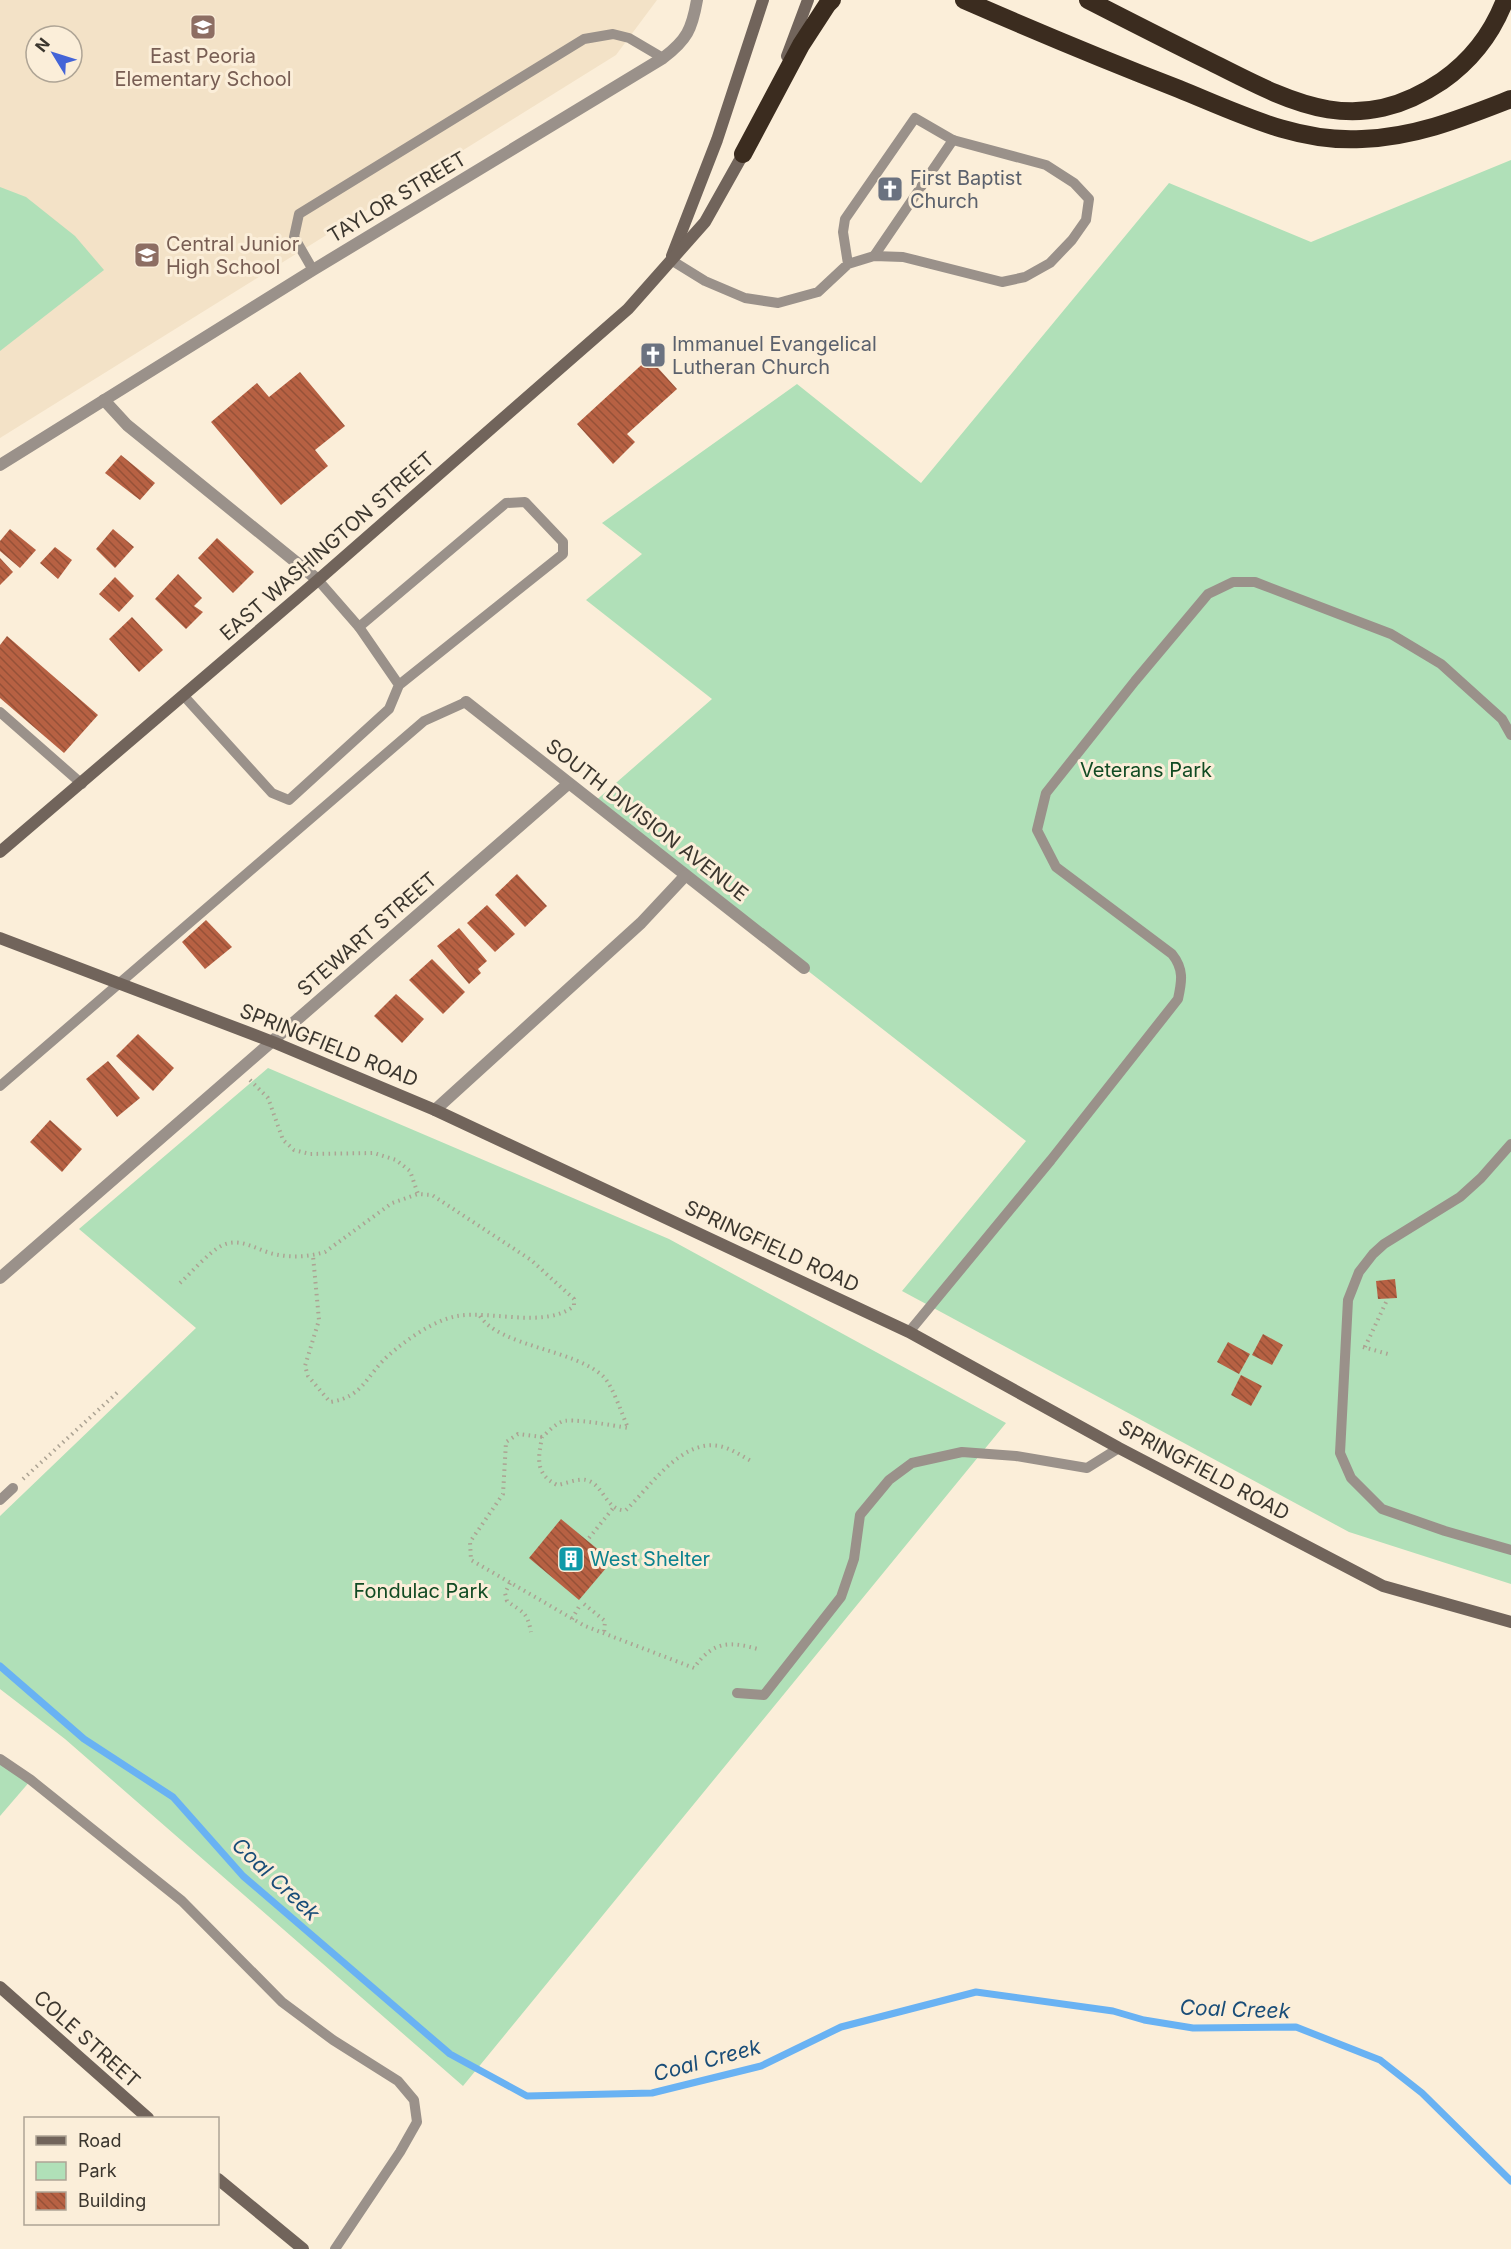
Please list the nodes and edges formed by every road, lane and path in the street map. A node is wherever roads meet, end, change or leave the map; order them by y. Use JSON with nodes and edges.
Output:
{"nodes":[{"id":1,"x":697,"y":0,"type":"edge"},
{"id":2,"x":763,"y":0,"type":"edge"},
{"id":3,"x":808,"y":0,"type":"edge"},
{"id":4,"x":832,"y":0,"type":"edge"},
{"id":5,"x":964,"y":0,"type":"edge"},
{"id":6,"x":1088,"y":0,"type":"edge"},
{"id":7,"x":1505,"y":0,"type":"edge"},
{"id":8,"x":663,"y":58,"type":"junction"},
{"id":9,"x":1511,"y":99,"type":"edge"},
{"id":10,"x":953,"y":140,"type":"junction"},
{"id":11,"x":743,"y":154,"type":"junction"},
{"id":12,"x":874,"y":256,"type":"junction"},
{"id":13,"x":671,"y":260,"type":"junction"},
{"id":14,"x":848,"y":264,"type":"junction"},
{"id":15,"x":313,"y":270,"type":"junction"},
{"id":16,"x":104,"y":400,"type":"junction"},
{"id":17,"x":0,"y":465,"type":"edge"},
{"id":18,"x":318,"y":580,"type":"junction"},
{"id":19,"x":359,"y":627,"type":"junction"},
{"id":20,"x":399,"y":685,"type":"junction"},
{"id":21,"x":183,"y":695,"type":"junction"},
{"id":22,"x":466,"y":702,"type":"joint"},
{"id":23,"x":0,"y":712,"type":"edge"},
{"id":24,"x":1511,"y":735,"type":"edge"},
{"id":25,"x":82,"y":784,"type":"junction"},
{"id":26,"x":568,"y":784,"type":"junction"},
{"id":27,"x":0,"y":852,"type":"edge"},
{"id":28,"x":685,"y":876,"type":"junction"},
{"id":29,"x":0,"y":938,"type":"edge"},
{"id":30,"x":804,"y":968,"type":"dead end"},
{"id":31,"x":119,"y":983,"type":"junction"},
{"id":32,"x":273,"y":1042,"type":"junction"},
{"id":33,"x":249,"y":1079,"type":"dead end"},
{"id":34,"x":0,"y":1086,"type":"edge"},
{"id":35,"x":435,"y":1110,"type":"junction"},
{"id":36,"x":1511,"y":1144,"type":"edge"},
{"id":37,"x":418,"y":1194,"type":"junction"},
{"id":38,"x":313,"y":1256,"type":"junction"},
{"id":39,"x":0,"y":1278,"type":"edge"},
{"id":40,"x":180,"y":1284,"type":"dead end"},
{"id":41,"x":1388,"y":1298,"type":"dead end"},
{"id":42,"x":479,"y":1316,"type":"junction"},
{"id":43,"x":909,"y":1332,"type":"junction"},
{"id":44,"x":1365,"y":1347,"type":"junction"},
{"id":45,"x":1344,"y":1348,"type":"junction"},
{"id":46,"x":1388,"y":1354,"type":"dead end"},
{"id":47,"x":119,"y":1391,"type":"dead end"},
{"id":48,"x":542,"y":1437,"type":"junction"},
{"id":49,"x":1119,"y":1448,"type":"junction"},
{"id":50,"x":753,"y":1462,"type":"dead end"},
{"id":51,"x":14,"y":1488,"type":"joint"},
{"id":52,"x":0,"y":1500,"type":"edge"},
{"id":53,"x":614,"y":1508,"type":"junction"},
{"id":54,"x":589,"y":1538,"type":"dead end"},
{"id":55,"x":1511,"y":1550,"type":"edge"},
{"id":56,"x":510,"y":1583,"type":"junction"},
{"id":57,"x":572,"y":1619,"type":"junction"},
{"id":58,"x":1511,"y":1622,"type":"edge"},
{"id":59,"x":531,"y":1632,"type":"dead end"},
{"id":60,"x":604,"y":1634,"type":"junction"},
{"id":61,"x":761,"y":1650,"type":"dead end"},
{"id":62,"x":737,"y":1693,"type":"dead end"},
{"id":63,"x":0,"y":1759,"type":"edge"},
{"id":64,"x":0,"y":1988,"type":"edge"},
{"id":65,"x":147,"y":2117,"type":"edge"},
{"id":66,"x":219,"y":2180,"type":"edge"},
{"id":67,"x":303,"y":2249,"type":"edge"},
{"id":68,"x":335,"y":2249,"type":"edge"}],
"edges":[{"from":1,"to":8,"type":"street","name":"TAYLOR STREET"},
{"from":2,"to":13,"type":"main road","name":"EAST WASHINGTON STREET"},
{"from":3,"to":11,"type":"main road","name":"EAST WASHINGTON STREET"},
{"from":4,"to":11,"type":"highway"},
{"from":5,"to":9,"type":"highway"},
{"from":6,"to":7,"type":"highway"},
{"from":8,"to":15,"type":"street","name":"TAYLOR STREET"},
{"from":8,"to":15,"type":"lane"},
{"from":10,"to":12,"type":"lane"},
{"from":10,"to":12,"type":"lane"},
{"from":10,"to":14,"type":"lane"},
{"from":11,"to":13,"type":"main road","name":"EAST WASHINGTON STREET"},
{"from":12,"to":14,"type":"lane"},
{"from":13,"to":14,"type":"lane"},
{"from":13,"to":18,"type":"main road","name":"EAST WASHINGTON STREET"},
{"from":15,"to":16,"type":"street","name":"TAYLOR STREET"},
{"from":16,"to":17,"type":"street","name":"TAYLOR STREET"},
{"from":16,"to":18,"type":"street"},
{"from":18,"to":19,"type":"lane"},
{"from":18,"to":21,"type":"main road","name":"EAST WASHINGTON STREET"},
{"from":19,"to":20,"type":"lane"},
{"from":19,"to":20,"type":"lane"},
{"from":20,"to":21,"type":"lane"},
{"from":21,"to":25,"type":"main road","name":"EAST WASHINGTON STREET"},
{"from":22,"to":26,"type":"street","name":"SOUTH DIVISION AVENUE"},
{"from":22,"to":31,"type":"lane"},
{"from":23,"to":25,"type":"lane"},
{"from":24,"to":43,"type":"lane"},
{"from":25,"to":27,"type":"main road","name":"EAST WASHINGTON STREET"},
{"from":26,"to":28,"type":"street","name":"SOUTH DIVISION AVENUE"},
{"from":26,"to":32,"type":"street","name":"STEWART STREET"},
{"from":28,"to":30,"type":"street","name":"SOUTH DIVISION AVENUE"},
{"from":28,"to":35,"type":"street"},
{"from":29,"to":31,"type":"main road","name":"SPRINGFIELD ROAD"},
{"from":31,"to":32,"type":"main road","name":"SPRINGFIELD ROAD"},
{"from":31,"to":34,"type":"lane"},
{"from":32,"to":35,"type":"main road","name":"SPRINGFIELD ROAD"},
{"from":32,"to":39,"type":"street","name":"STEWART STREET"},
{"from":33,"to":37,"type":"path"},
{"from":35,"to":43,"type":"main road","name":"SPRINGFIELD ROAD"},
{"from":36,"to":45,"type":"lane"},
{"from":37,"to":38,"type":"path"},
{"from":37,"to":42,"type":"path"},
{"from":38,"to":40,"type":"path"},
{"from":38,"to":42,"type":"path"},
{"from":41,"to":44,"type":"path"},
{"from":42,"to":48,"type":"path"},
{"from":43,"to":49,"type":"main road","name":"SPRINGFIELD ROAD"},
{"from":44,"to":45,"type":"path"},
{"from":44,"to":46,"type":"path"},
{"from":45,"to":55,"type":"lane"},
{"from":47,"to":51,"type":"path"},
{"from":48,"to":53,"type":"path"},
{"from":48,"to":56,"type":"path"},
{"from":49,"to":58,"type":"main road","name":"SPRINGFIELD ROAD"},
{"from":49,"to":62,"type":"lane"},
{"from":50,"to":53,"type":"path"},
{"from":51,"to":52,"type":"lane"},
{"from":53,"to":54,"type":"path"},
{"from":56,"to":57,"type":"path"},
{"from":56,"to":59,"type":"path"},
{"from":57,"to":60,"type":"path"},
{"from":57,"to":60,"type":"path"},
{"from":60,"to":61,"type":"path"},
{"from":63,"to":68,"type":"lane"},
{"from":64,"to":65,"type":"main road","name":"COLE STREET"},
{"from":66,"to":67,"type":"main road"}]}
